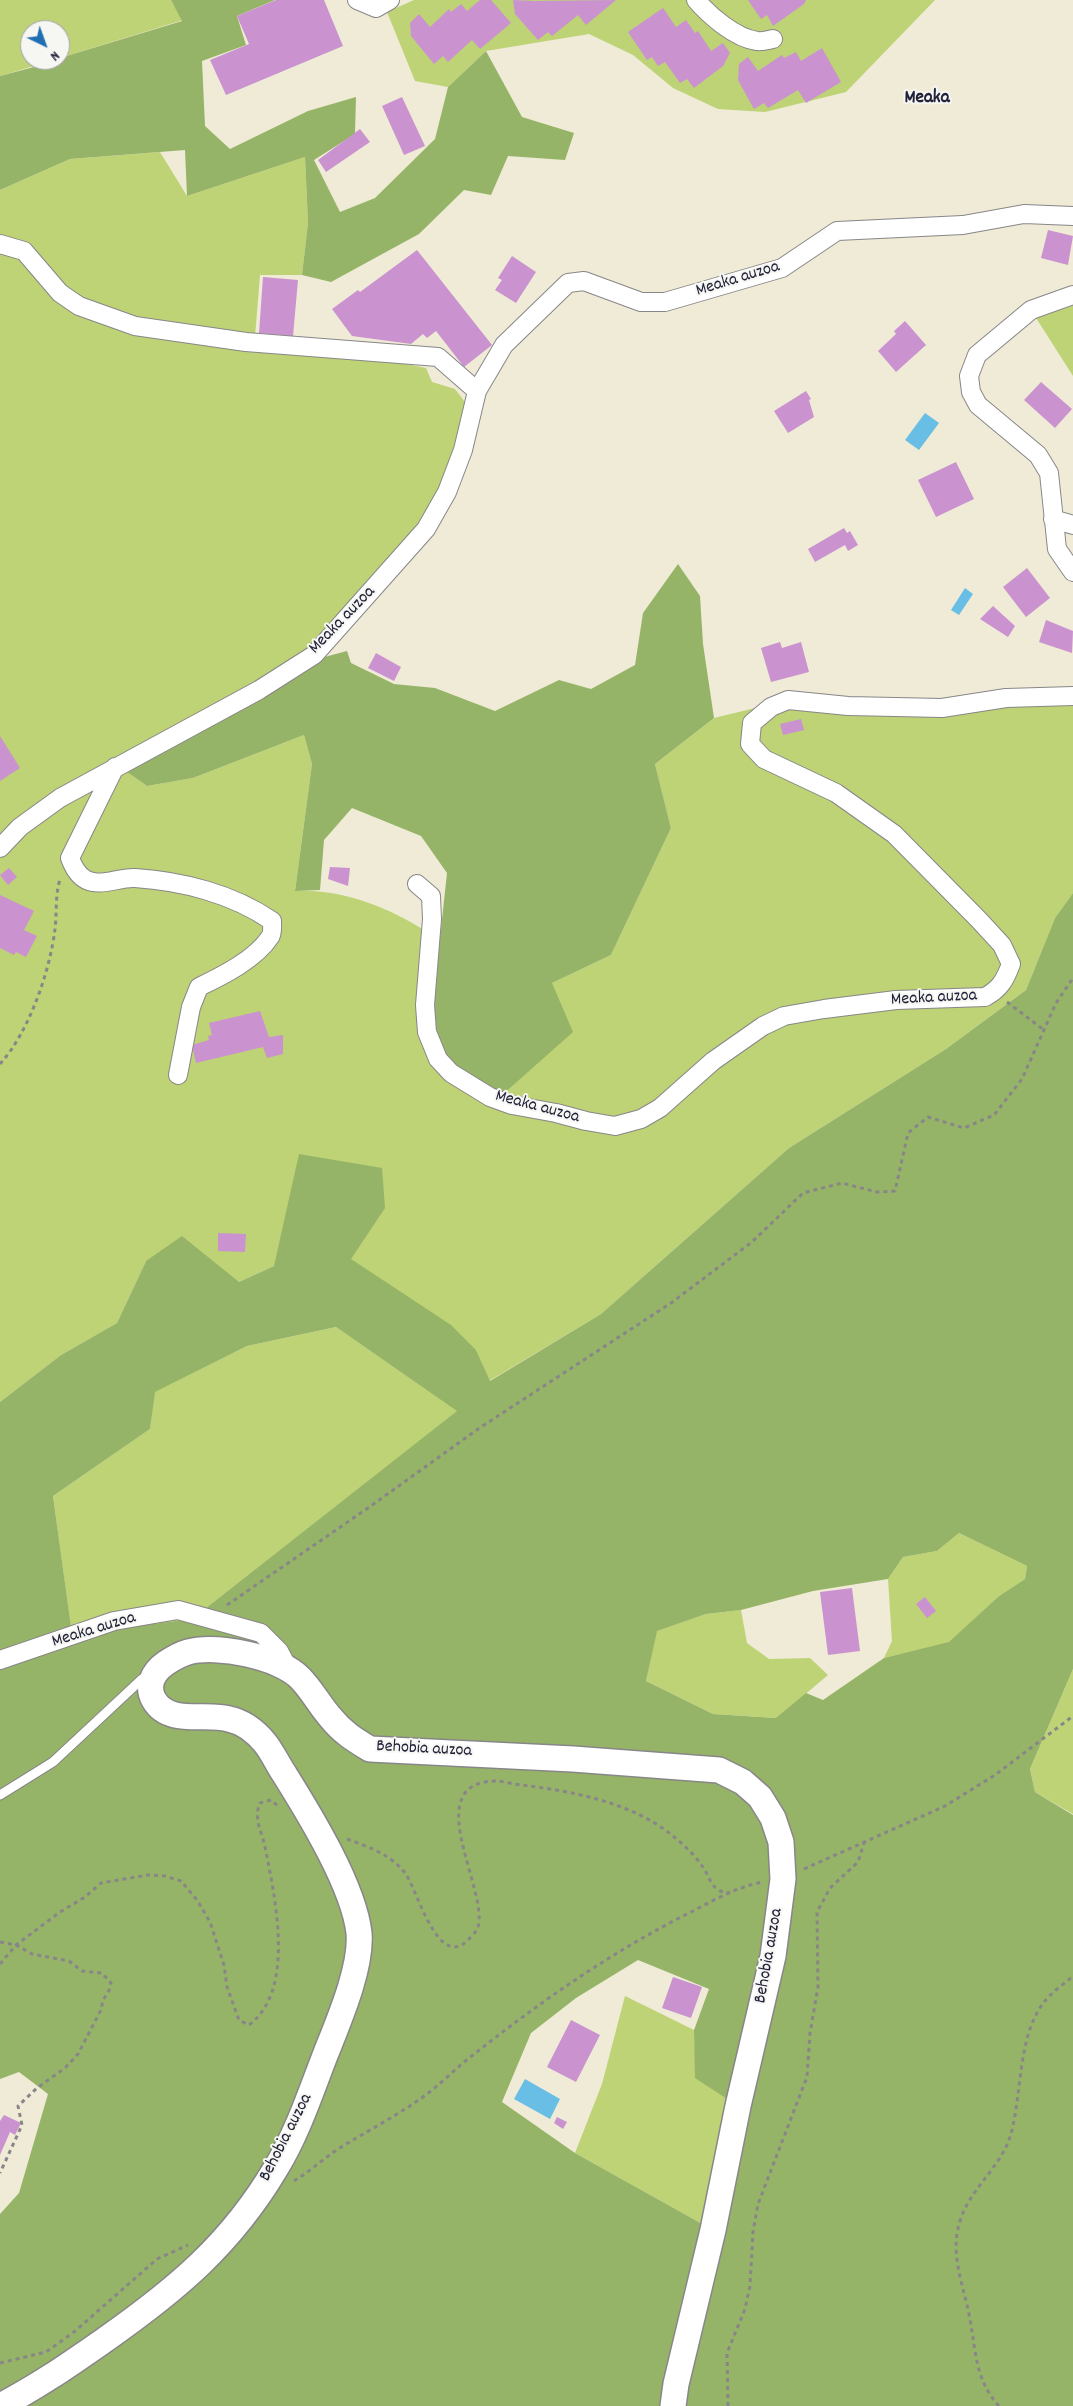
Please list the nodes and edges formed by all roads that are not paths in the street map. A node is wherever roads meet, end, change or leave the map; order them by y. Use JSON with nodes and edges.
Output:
{"nodes":[{"id":1,"x":357,"y":0,"type":"edge"},
{"id":2,"x":390,"y":0,"type":"edge"},
{"id":3,"x":696,"y":0,"type":"edge"},
{"id":4,"x":773,"y":39,"type":"dead end"},
{"id":5,"x":1073,"y":216,"type":"edge"},
{"id":6,"x":0,"y":244,"type":"edge"},
{"id":7,"x":1073,"y":295,"type":"edge"},
{"id":8,"x":477,"y":391,"type":"junction"},
{"id":9,"x":1053,"y":519,"type":"junction"},
{"id":10,"x":1073,"y":525,"type":"edge"},
{"id":11,"x":1073,"y":572,"type":"edge"},
{"id":12,"x":1073,"y":696,"type":"edge"},
{"id":13,"x":115,"y":767,"type":"junction"},
{"id":14,"x":0,"y":848,"type":"edge"},
{"id":15,"x":417,"y":884,"type":"dead end"},
{"id":16,"x":178,"y":1075,"type":"dead end"},
{"id":17,"x":0,"y":1660,"type":"edge"},
{"id":18,"x":288,"y":1668,"type":"junction"},
{"id":19,"x":152,"y":1676,"type":"junction"},
{"id":20,"x":0,"y":1795,"type":"edge"},
{"id":21,"x":0,"y":2406,"type":"edge"},
{"id":22,"x":673,"y":2406,"type":"edge"}],
"edges":[{"from":1,"to":2,"type":"street"},
{"from":3,"to":4,"type":"street"},
{"from":5,"to":8,"type":"street","name":"Meaka auzoa"},
{"from":6,"to":8,"type":"street"},
{"from":7,"to":9,"type":"street"},
{"from":8,"to":13,"type":"street","name":"Meaka auzoa"},
{"from":9,"to":10,"type":"street"},
{"from":9,"to":11,"type":"street"},
{"from":12,"to":15,"type":"street","name":"Meaka auzoa"},
{"from":13,"to":14,"type":"street","name":"Meaka auzoa"},
{"from":13,"to":16,"type":"street"},
{"from":17,"to":18,"type":"street","name":"Meaka auzoa"},
{"from":18,"to":19,"type":"street","name":"Behobia auzoa"},
{"from":18,"to":22,"type":"street","name":"Behobia auzoa"},
{"from":19,"to":20,"type":"lane"},
{"from":19,"to":21,"type":"street","name":"Behobia auzoa"}]}
